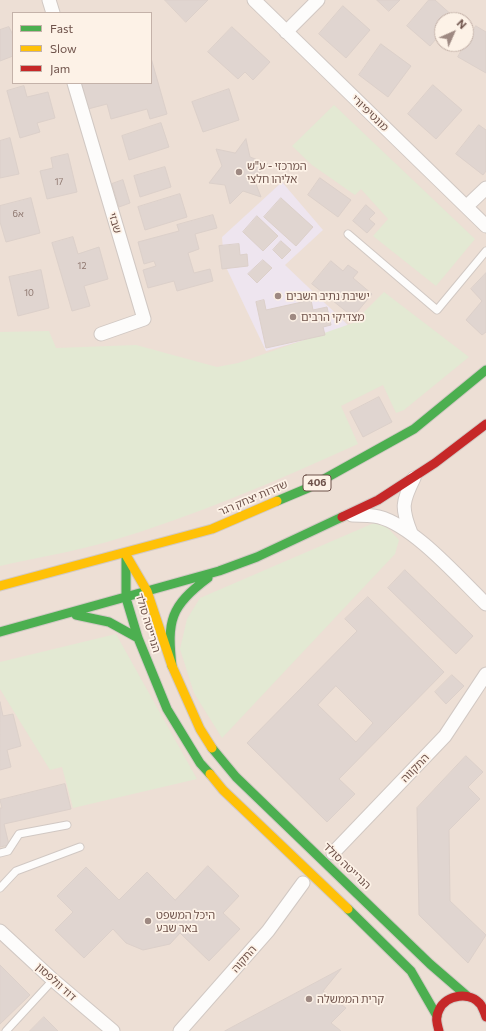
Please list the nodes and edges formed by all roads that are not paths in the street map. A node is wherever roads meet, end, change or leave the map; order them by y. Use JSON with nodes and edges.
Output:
{"nodes":[{"id":1,"x":50,"y":0,"type":"edge"},
{"id":2,"x":254,"y":0,"type":"edge"},
{"id":3,"x":318,"y":0,"type":"edge"},
{"id":4,"x":53,"y":12,"type":"edge"},
{"id":5,"x":286,"y":32,"type":"junction"},
{"id":6,"x":74,"y":84,"type":"edge"},
{"id":7,"x":486,"y":188,"type":"edge"},
{"id":8,"x":467,"y":206,"type":"junction"},
{"id":9,"x":486,"y":226,"type":"edge"},
{"id":10,"x":348,"y":234,"type":"dead end"},
{"id":11,"x":486,"y":251,"type":"edge"},
{"id":12,"x":101,"y":334,"type":"dead end"},
{"id":13,"x":486,"y":370,"type":"edge"},
{"id":14,"x":486,"y":424,"type":"edge"},
{"id":15,"x":414,"y":476,"type":"junction"},
{"id":16,"x":346,"y":515,"type":"junction"},
{"id":17,"x":411,"y":533,"type":"junction"},
{"id":18,"x":126,"y":553,"type":"junction"},
{"id":19,"x":219,"y":571,"type":"junction"},
{"id":20,"x":0,"y":586,"type":"edge"},
{"id":21,"x":147,"y":591,"type":"junction"},
{"id":22,"x":126,"y":598,"type":"junction"},
{"id":23,"x":486,"y":604,"type":"edge"},
{"id":24,"x":68,"y":614,"type":"junction"},
{"id":25,"x":0,"y":632,"type":"edge"},
{"id":26,"x":138,"y":638,"type":"junction"},
{"id":27,"x":172,"y":666,"type":"junction"},
{"id":28,"x":486,"y":674,"type":"edge"},
{"id":29,"x":67,"y":825,"type":"dead end"},
{"id":30,"x":80,"y":847,"type":"dead end"},
{"id":31,"x":0,"y":853,"type":"edge"},
{"id":32,"x":333,"y":853,"type":"dead end"},
{"id":33,"x":303,"y":883,"type":"dead end"},
{"id":34,"x":0,"y":888,"type":"edge"},
{"id":35,"x":0,"y":931,"type":"edge"},
{"id":36,"x":53,"y":980,"type":"junction"},
{"id":37,"x":467,"y":996,"type":"junction"},
{"id":38,"x":486,"y":1014,"type":"edge"},
{"id":39,"x":437,"y":1016,"type":"junction"},
{"id":40,"x":438,"y":1030,"type":"edge"},
{"id":41,"x":6,"y":1031,"type":"edge"},
{"id":42,"x":113,"y":1031,"type":"edge"},
{"id":43,"x":180,"y":1031,"type":"edge"}],
"edges":[{"from":1,"to":4,"type":"street"},
{"from":2,"to":5,"type":"street","name":"מונטיפיורי"},
{"from":3,"to":5,"type":"street"},
{"from":5,"to":8,"type":"street","name":"מונטיפיורי"},
{"from":6,"to":12,"type":"street","name":"שבזי"},
{"from":7,"to":8,"type":"street"},
{"from":8,"to":9,"type":"street","name":"מונטיפיורי"},
{"from":10,"to":11,"type":"lane"},
{"from":13,"to":18,"type":"main road","name":"שדרות יצחק רגר","number":"406"},
{"from":14,"to":15,"type":"main road"},
{"from":15,"to":16,"type":"main road"},
{"from":15,"to":17,"type":"street"},
{"from":16,"to":17,"type":"street"},
{"from":16,"to":19,"type":"main road"},
{"from":17,"to":23,"type":"street"},
{"from":18,"to":20,"type":"main road","name":"שדרות יצחק רגר","number":"406"},
{"from":18,"to":21,"type":"main road","name":"הנרייטה סולד"},
{"from":18,"to":22,"type":"main road","name":"הנרייטה סולד"},
{"from":19,"to":21,"type":"main road"},
{"from":19,"to":27,"type":"main road"},
{"from":21,"to":22,"type":"main road"},
{"from":21,"to":27,"type":"main road","name":"הנרייטה סולד"},
{"from":22,"to":24,"type":"main road"},
{"from":22,"to":26,"type":"main road","name":"הנרייטה סולד"},
{"from":24,"to":25,"type":"main road"},
{"from":24,"to":26,"type":"main road"},
{"from":26,"to":39,"type":"main road","name":"הנרייטה סולד"},
{"from":27,"to":37,"type":"main road","name":"הנרייטה סולד"},
{"from":28,"to":32,"type":"street","name":"התקווה"},
{"from":29,"to":31,"type":"lane"},
{"from":30,"to":34,"type":"lane"},
{"from":33,"to":43,"type":"street","name":"התקוה"},
{"from":35,"to":36,"type":"street","name":"דוד וולפסון"},
{"from":36,"to":41,"type":"lane"},
{"from":36,"to":42,"type":"street","name":"דוד וולפסון"},
{"from":37,"to":38,"type":"main road","name":"הנרייטה סולד"},
{"from":37,"to":39,"type":"main road"},
{"from":39,"to":40,"type":"main road"}]}
